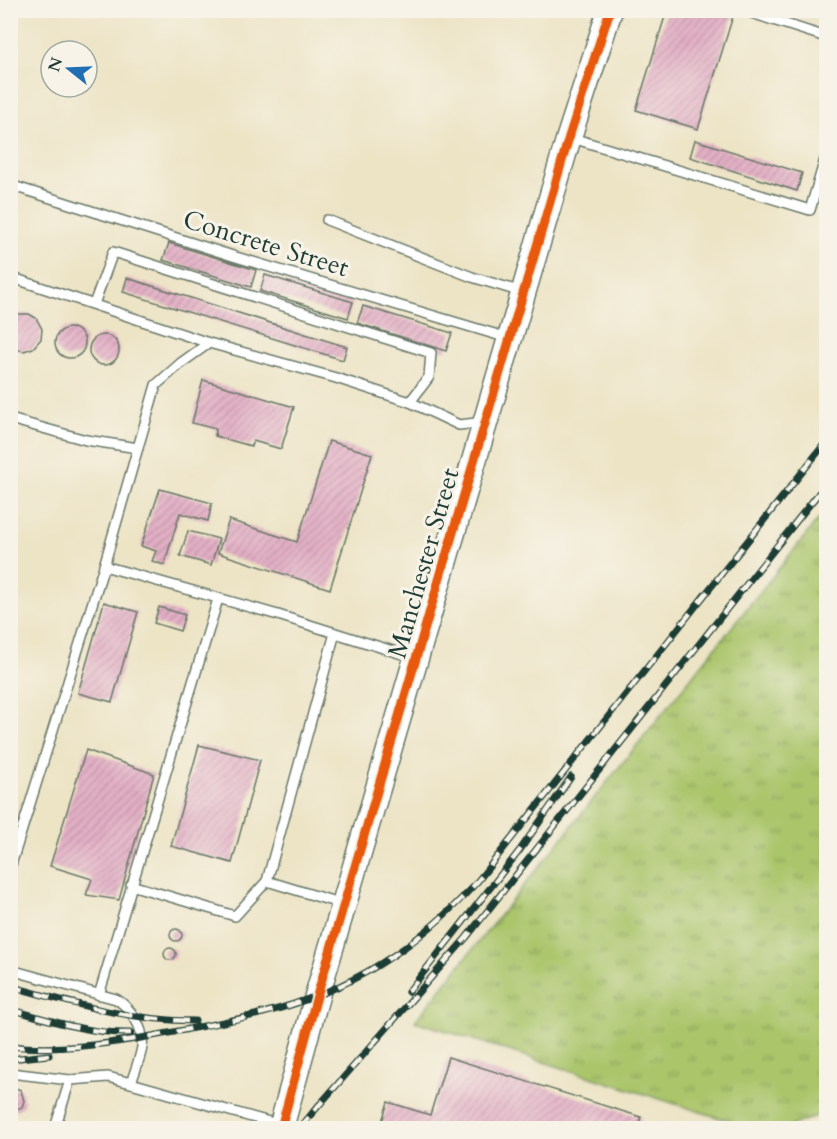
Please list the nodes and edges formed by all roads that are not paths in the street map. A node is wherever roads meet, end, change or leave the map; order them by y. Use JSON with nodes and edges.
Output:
{"nodes":[{"id":1,"x":610,"y":10,"type":"edge"},
{"id":2,"x":742,"y":10,"type":"edge"},
{"id":3,"x":826,"y":37,"type":"edge"},
{"id":4,"x":569,"y":137,"type":"junction"},
{"id":5,"x":826,"y":156,"type":"edge"},
{"id":6,"x":10,"y":185,"type":"edge"},
{"id":7,"x":327,"y":220,"type":"dead end"},
{"id":8,"x":10,"y":277,"type":"edge"},
{"id":9,"x":524,"y":293,"type":"junction"},
{"id":10,"x":94,"y":304,"type":"junction"},
{"id":11,"x":511,"y":339,"type":"junction"},
{"id":12,"x":209,"y":343,"type":"junction"},
{"id":13,"x":410,"y":402,"type":"junction"},
{"id":14,"x":10,"y":419,"type":"edge"},
{"id":15,"x":486,"y":422,"type":"junction"},
{"id":16,"x":138,"y":448,"type":"junction"},
{"id":17,"x":104,"y":566,"type":"junction"},
{"id":18,"x":218,"y":599,"type":"junction"},
{"id":19,"x":335,"y":633,"type":"junction"},
{"id":20,"x":417,"y":659,"type":"junction"},
{"id":21,"x":10,"y":868,"type":"edge"},
{"id":22,"x":267,"y":881,"type":"junction"},
{"id":23,"x":131,"y":885,"type":"junction"},
{"id":24,"x":344,"y":905,"type":"junction"},
{"id":25,"x":10,"y":968,"type":"edge"},
{"id":26,"x":99,"y":995,"type":"junction"},
{"id":27,"x":10,"y":1073,"type":"edge"},
{"id":28,"x":70,"y":1080,"type":"junction"},
{"id":29,"x":131,"y":1083,"type":"junction"},
{"id":30,"x":281,"y":1127,"type":"edge"},
{"id":31,"x":55,"y":1128,"type":"edge"}],
"edges":[{"from":1,"to":4,"type":"street","name":"Manchester Street"},
{"from":2,"to":3,"type":"lane"},
{"from":4,"to":5,"type":"lane"},
{"from":4,"to":9,"type":"street","name":"Manchester Street"},
{"from":6,"to":11,"type":"lane","name":"Concrete Street"},
{"from":7,"to":9,"type":"lane"},
{"from":8,"to":10,"type":"lane"},
{"from":9,"to":11,"type":"street","name":"Manchester Street"},
{"from":10,"to":12,"type":"lane"},
{"from":10,"to":13,"type":"lane"},
{"from":11,"to":15,"type":"street","name":"Manchester Street"},
{"from":12,"to":13,"type":"lane"},
{"from":12,"to":16,"type":"lane"},
{"from":13,"to":15,"type":"lane"},
{"from":14,"to":16,"type":"lane"},
{"from":15,"to":20,"type":"street","name":"Manchester Street"},
{"from":16,"to":17,"type":"lane"},
{"from":17,"to":18,"type":"lane"},
{"from":17,"to":21,"type":"lane"},
{"from":18,"to":19,"type":"lane"},
{"from":18,"to":23,"type":"lane"},
{"from":19,"to":20,"type":"lane"},
{"from":19,"to":22,"type":"lane"},
{"from":20,"to":24,"type":"street","name":"Manchester Street"},
{"from":22,"to":23,"type":"lane"},
{"from":22,"to":24,"type":"lane"},
{"from":23,"to":26,"type":"lane"},
{"from":24,"to":30,"type":"street","name":"Manchester Street"},
{"from":25,"to":26,"type":"lane"},
{"from":26,"to":29,"type":"lane"},
{"from":27,"to":28,"type":"lane"},
{"from":28,"to":29,"type":"lane"},
{"from":28,"to":31,"type":"lane"},
{"from":29,"to":30,"type":"lane"}]}
